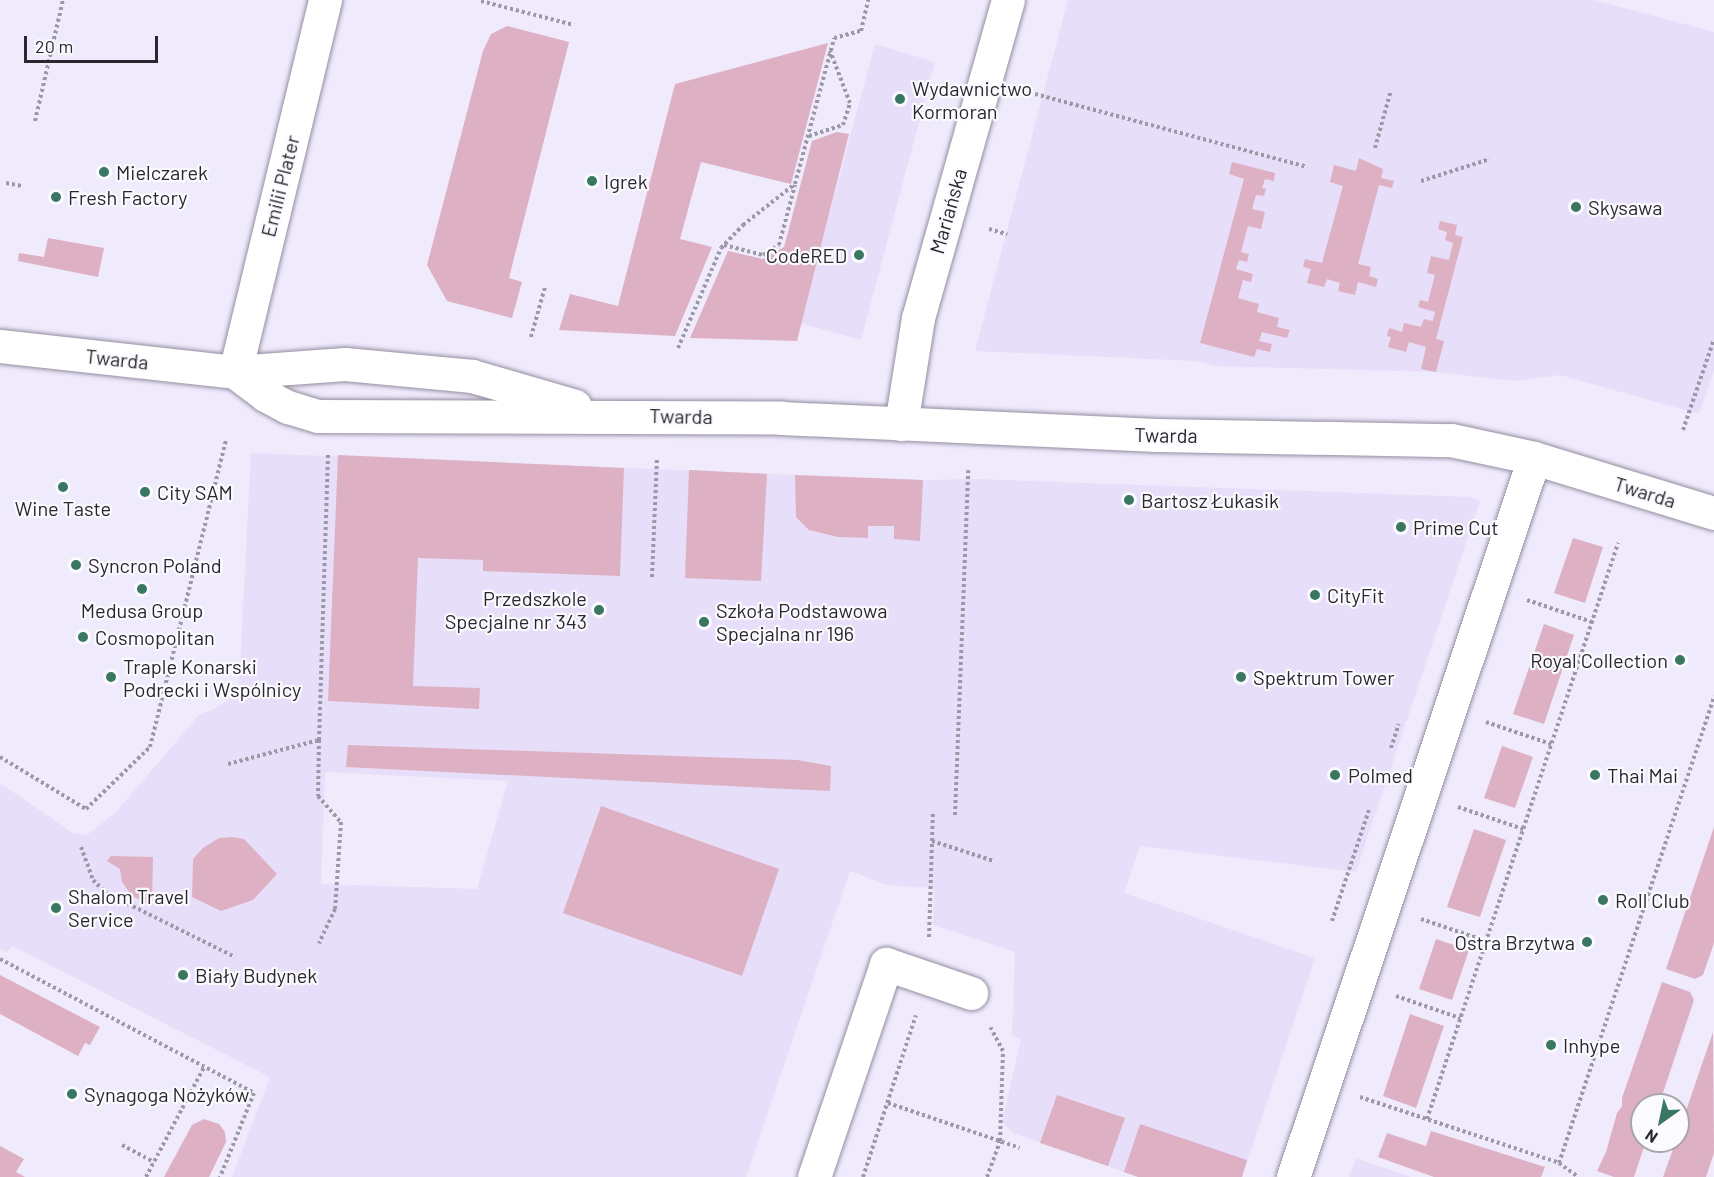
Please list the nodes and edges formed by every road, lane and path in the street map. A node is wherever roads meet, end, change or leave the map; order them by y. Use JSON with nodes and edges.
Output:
{"nodes":[{"id":1,"x":63,"y":0,"type":"edge"},
{"id":2,"x":325,"y":0,"type":"edge"},
{"id":3,"x":868,"y":0,"type":"edge"},
{"id":4,"x":1008,"y":0,"type":"edge"},
{"id":5,"x":481,"y":1,"type":"edge"},
{"id":6,"x":574,"y":25,"type":"dead end"},
{"id":7,"x":830,"y":50,"type":"junction"},
{"id":8,"x":1391,"y":90,"type":"dead end"},
{"id":9,"x":1035,"y":94,"type":"dead end"},
{"id":10,"x":35,"y":121,"type":"dead end"},
{"id":11,"x":808,"y":136,"type":"junction"},
{"id":12,"x":1375,"y":148,"type":"dead end"},
{"id":13,"x":1490,"y":159,"type":"dead end"},
{"id":14,"x":1307,"y":167,"type":"dead end"},
{"id":15,"x":1421,"y":181,"type":"dead end"},
{"id":16,"x":6,"y":183,"type":"dead end"},
{"id":17,"x":795,"y":184,"type":"junction"},
{"id":18,"x":22,"y":186,"type":"dead end"},
{"id":19,"x":989,"y":228,"type":"dead end"},
{"id":20,"x":1007,"y":234,"type":"dead end"},
{"id":21,"x":723,"y":245,"type":"junction"},
{"id":22,"x":545,"y":287,"type":"dead end"},
{"id":23,"x":531,"y":337,"type":"dead end"},
{"id":24,"x":1714,"y":339,"type":"edge"},
{"id":25,"x":0,"y":346,"type":"edge"},
{"id":26,"x":678,"y":348,"type":"dead end"},
{"id":27,"x":235,"y":372,"type":"junction"},
{"id":28,"x":609,"y":415,"type":"junction"},
{"id":29,"x":901,"y":424,"type":"junction"},
{"id":30,"x":1683,"y":430,"type":"dead end"},
{"id":31,"x":226,"y":440,"type":"dead end"},
{"id":32,"x":328,"y":444,"type":"dead end"},
{"id":33,"x":657,"y":457,"type":"dead end"},
{"id":34,"x":1534,"y":458,"type":"junction"},
{"id":35,"x":968,"y":470,"type":"dead end"},
{"id":36,"x":1714,"y":513,"type":"edge"},
{"id":37,"x":1618,"y":543,"type":"dead end"},
{"id":38,"x":652,"y":577,"type":"dead end"},
{"id":39,"x":1491,"y":587,"type":"junction"},
{"id":40,"x":1592,"y":622,"type":"junction"},
{"id":41,"x":1714,"y":696,"type":"edge"},
{"id":42,"x":1449,"y":710,"type":"junction"},
{"id":43,"x":319,"y":740,"type":"junction"},
{"id":44,"x":1551,"y":744,"type":"junction"},
{"id":45,"x":0,"y":757,"type":"edge"},
{"id":46,"x":228,"y":764,"type":"dead end"},
{"id":47,"x":1421,"y":795,"type":"junction"},
{"id":48,"x":1369,"y":810,"type":"dead end"},
{"id":49,"x":955,"y":815,"type":"dead end"},
{"id":50,"x":1523,"y":829,"type":"junction"},
{"id":51,"x":932,"y":841,"type":"dead end"},
{"id":52,"x":81,"y":847,"type":"dead end"},
{"id":53,"x":994,"y":861,"type":"dead end"},
{"id":54,"x":1383,"y":906,"type":"junction"},
{"id":55,"x":1332,"y":921,"type":"dead end"},
{"id":56,"x":1486,"y":941,"type":"junction"},
{"id":57,"x":319,"y":943,"type":"dead end"},
{"id":58,"x":235,"y":957,"type":"dead end"},
{"id":59,"x":0,"y":959,"type":"edge"},
{"id":60,"x":1358,"y":983,"type":"junction"},
{"id":61,"x":971,"y":993,"type":"joint"},
{"id":62,"x":1460,"y":1018,"type":"junction"},
{"id":63,"x":204,"y":1067,"type":"junction"},
{"id":64,"x":1324,"y":1084,"type":"junction"},
{"id":65,"x":888,"y":1103,"type":"dead end"},
{"id":66,"x":1427,"y":1119,"type":"junction"},
{"id":67,"x":1000,"y":1141,"type":"junction"},
{"id":68,"x":122,"y":1145,"type":"dead end"},
{"id":69,"x":1020,"y":1148,"type":"dead end"},
{"id":70,"x":154,"y":1162,"type":"junction"},
{"id":71,"x":1559,"y":1163,"type":"junction"},
{"id":72,"x":146,"y":1177,"type":"edge"},
{"id":73,"x":220,"y":1177,"type":"edge"},
{"id":74,"x":814,"y":1177,"type":"edge"},
{"id":75,"x":987,"y":1177,"type":"edge"},
{"id":76,"x":1293,"y":1177,"type":"edge"},
{"id":77,"x":1578,"y":1177,"type":"edge"}],
"edges":[{"from":1,"to":10,"type":"path"},
{"from":2,"to":27,"type":"street","name":"Emilii Plater"},
{"from":3,"to":7,"type":"path"},
{"from":4,"to":29,"type":"street","name":"Mariańska"},
{"from":5,"to":6,"type":"path"},
{"from":7,"to":11,"type":"path"},
{"from":7,"to":11,"type":"path"},
{"from":8,"to":12,"type":"path"},
{"from":9,"to":14,"type":"path"},
{"from":11,"to":17,"type":"path"},
{"from":13,"to":15,"type":"path"},
{"from":16,"to":18,"type":"path"},
{"from":17,"to":21,"type":"path"},
{"from":17,"to":21,"type":"path"},
{"from":19,"to":20,"type":"path"},
{"from":21,"to":26,"type":"path"},
{"from":22,"to":23,"type":"path"},
{"from":24,"to":30,"type":"path"},
{"from":25,"to":27,"type":"street","name":"Twarda"},
{"from":27,"to":28,"type":"street","name":"Twarda"},
{"from":27,"to":28,"type":"street","name":"Twarda"},
{"from":28,"to":29,"type":"street","name":"Twarda"},
{"from":29,"to":34,"type":"street","name":"Twarda"},
{"from":31,"to":45,"type":"path"},
{"from":32,"to":43,"type":"path"},
{"from":33,"to":38,"type":"path"},
{"from":34,"to":36,"type":"street","name":"Twarda"},
{"from":34,"to":39,"type":"street"},
{"from":35,"to":49,"type":"path"},
{"from":37,"to":40,"type":"path"},
{"from":39,"to":40,"type":"path"},
{"from":39,"to":42,"type":"street"},
{"from":40,"to":44,"type":"path"},
{"from":41,"to":71,"type":"path"},
{"from":42,"to":44,"type":"path"},
{"from":42,"to":47,"type":"street"},
{"from":43,"to":46,"type":"path"},
{"from":43,"to":57,"type":"path"},
{"from":44,"to":50,"type":"path"},
{"from":47,"to":50,"type":"path"},
{"from":47,"to":54,"type":"street"},
{"from":48,"to":55,"type":"path"},
{"from":50,"to":56,"type":"path"},
{"from":51,"to":53,"type":"path"},
{"from":52,"to":58,"type":"path"},
{"from":54,"to":56,"type":"path"},
{"from":54,"to":60,"type":"street"},
{"from":56,"to":62,"type":"path"},
{"from":59,"to":63,"type":"path"},
{"from":60,"to":62,"type":"path"},
{"from":60,"to":64,"type":"street"},
{"from":61,"to":67,"type":"path"},
{"from":61,"to":74,"type":"street"},
{"from":62,"to":66,"type":"path"},
{"from":63,"to":70,"type":"path"},
{"from":63,"to":73,"type":"path"},
{"from":64,"to":66,"type":"path"},
{"from":64,"to":76,"type":"street"},
{"from":65,"to":67,"type":"path"},
{"from":66,"to":71,"type":"path"},
{"from":67,"to":69,"type":"path"},
{"from":67,"to":75,"type":"path"},
{"from":68,"to":70,"type":"path"},
{"from":70,"to":72,"type":"path"},
{"from":71,"to":77,"type":"path"}]}
